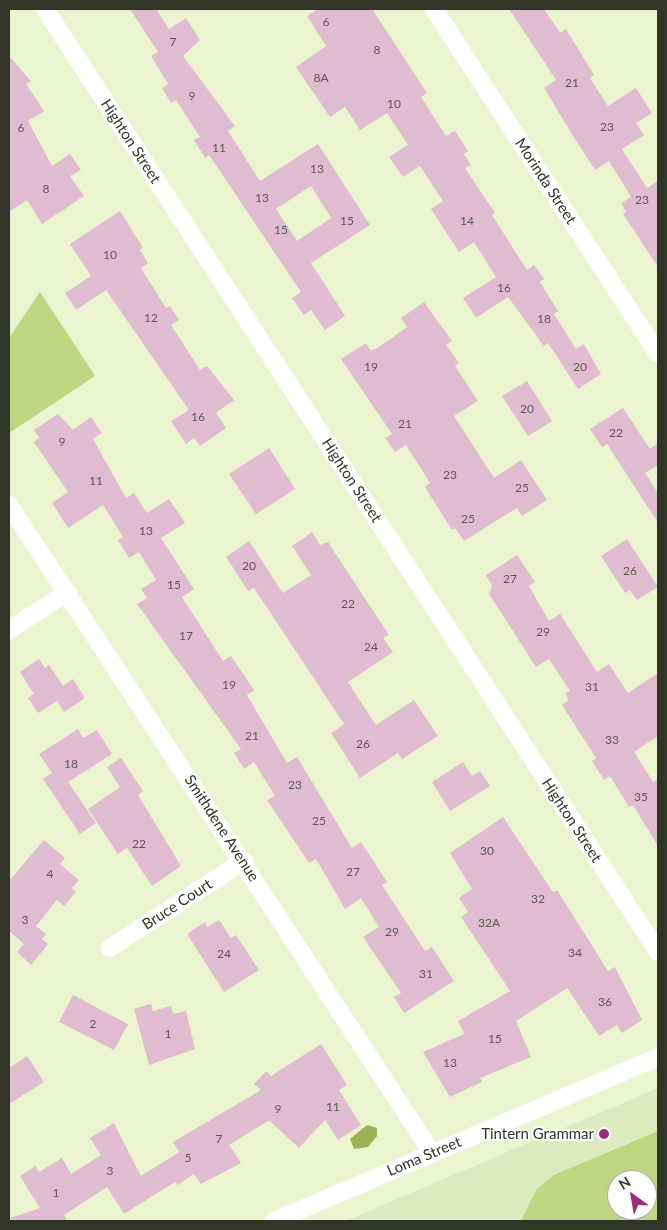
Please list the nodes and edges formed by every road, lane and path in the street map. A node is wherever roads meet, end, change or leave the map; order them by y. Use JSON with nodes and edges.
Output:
{"nodes":[{"id":1,"x":45,"y":9,"type":"edge"},
{"id":2,"x":434,"y":9,"type":"edge"},
{"id":3,"x":658,"y":354,"type":"edge"},
{"id":4,"x":9,"y":505,"type":"edge"},
{"id":5,"x":68,"y":592,"type":"junction"},
{"id":6,"x":9,"y":630,"type":"edge"},
{"id":7,"x":244,"y":861,"type":"junction"},
{"id":8,"x":110,"y":948,"type":"dead end"},
{"id":9,"x":658,"y":952,"type":"edge"},
{"id":10,"x":658,"y":1057,"type":"edge"},
{"id":11,"x":432,"y":1153,"type":"junction"},
{"id":12,"x":274,"y":1221,"type":"edge"}],
"edges":[{"from":1,"to":9,"type":"street","name":"Highton Street"},
{"from":2,"to":3,"type":"street","name":"Morinda Street"},
{"from":4,"to":5,"type":"street","name":"Smithdene Avenue"},
{"from":5,"to":6,"type":"street"},
{"from":5,"to":7,"type":"street","name":"Smithdene Avenue"},
{"from":7,"to":8,"type":"street","name":"Bruce Court"},
{"from":7,"to":11,"type":"street","name":"Smithdene Avenue"},
{"from":10,"to":11,"type":"street","name":"Loma Street"},
{"from":11,"to":12,"type":"street","name":"Loma Street"}]}
